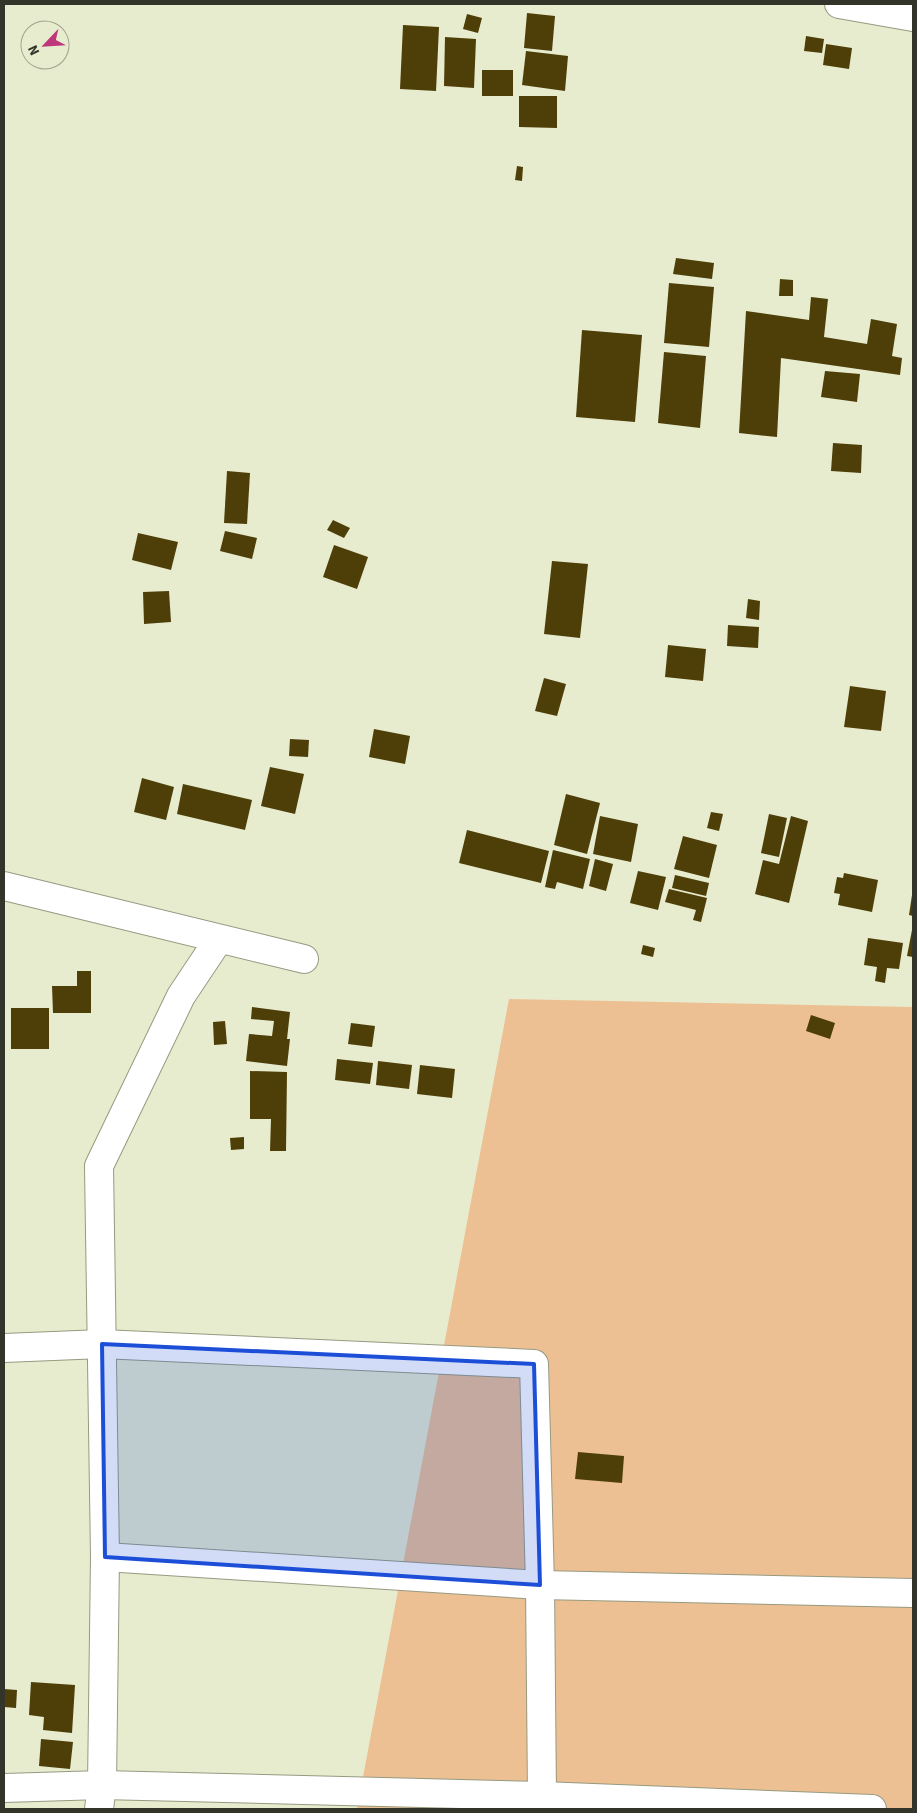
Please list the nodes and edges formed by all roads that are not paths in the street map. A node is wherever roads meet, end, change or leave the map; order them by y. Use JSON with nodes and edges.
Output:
{"nodes":[{"id":1,"x":838,"y":4,"type":"edge"},
{"id":2,"x":913,"y":17,"type":"edge"},
{"id":3,"x":4,"y":886,"type":"edge"},
{"id":4,"x":220,"y":939,"type":"junction"},
{"id":5,"x":304,"y":959,"type":"dead end"},
{"id":6,"x":102,"y":1344,"type":"junction"},
{"id":7,"x":4,"y":1348,"type":"edge"},
{"id":8,"x":105,"y":1557,"type":"junction"},
{"id":9,"x":540,"y":1585,"type":"junction"},
{"id":10,"x":913,"y":1593,"type":"edge"},
{"id":11,"x":4,"y":1788,"type":"edge"},
{"id":12,"x":542,"y":1796,"type":"junction"},
{"id":13,"x":100,"y":1797,"type":"edge"},
{"id":14,"x":872,"y":1809,"type":"edge"}],
"edges":[{"from":1,"to":2,"type":"street"},
{"from":3,"to":4,"type":"street"},
{"from":4,"to":5,"type":"street"},
{"from":4,"to":6,"type":"street"},
{"from":6,"to":7,"type":"street"},
{"from":6,"to":8,"type":"street"},
{"from":6,"to":9,"type":"street"},
{"from":8,"to":9,"type":"street"},
{"from":8,"to":13,"type":"street"},
{"from":9,"to":10,"type":"street"},
{"from":9,"to":12,"type":"street"},
{"from":11,"to":13,"type":"street"},
{"from":12,"to":13,"type":"street"},
{"from":12,"to":14,"type":"street"}]}
